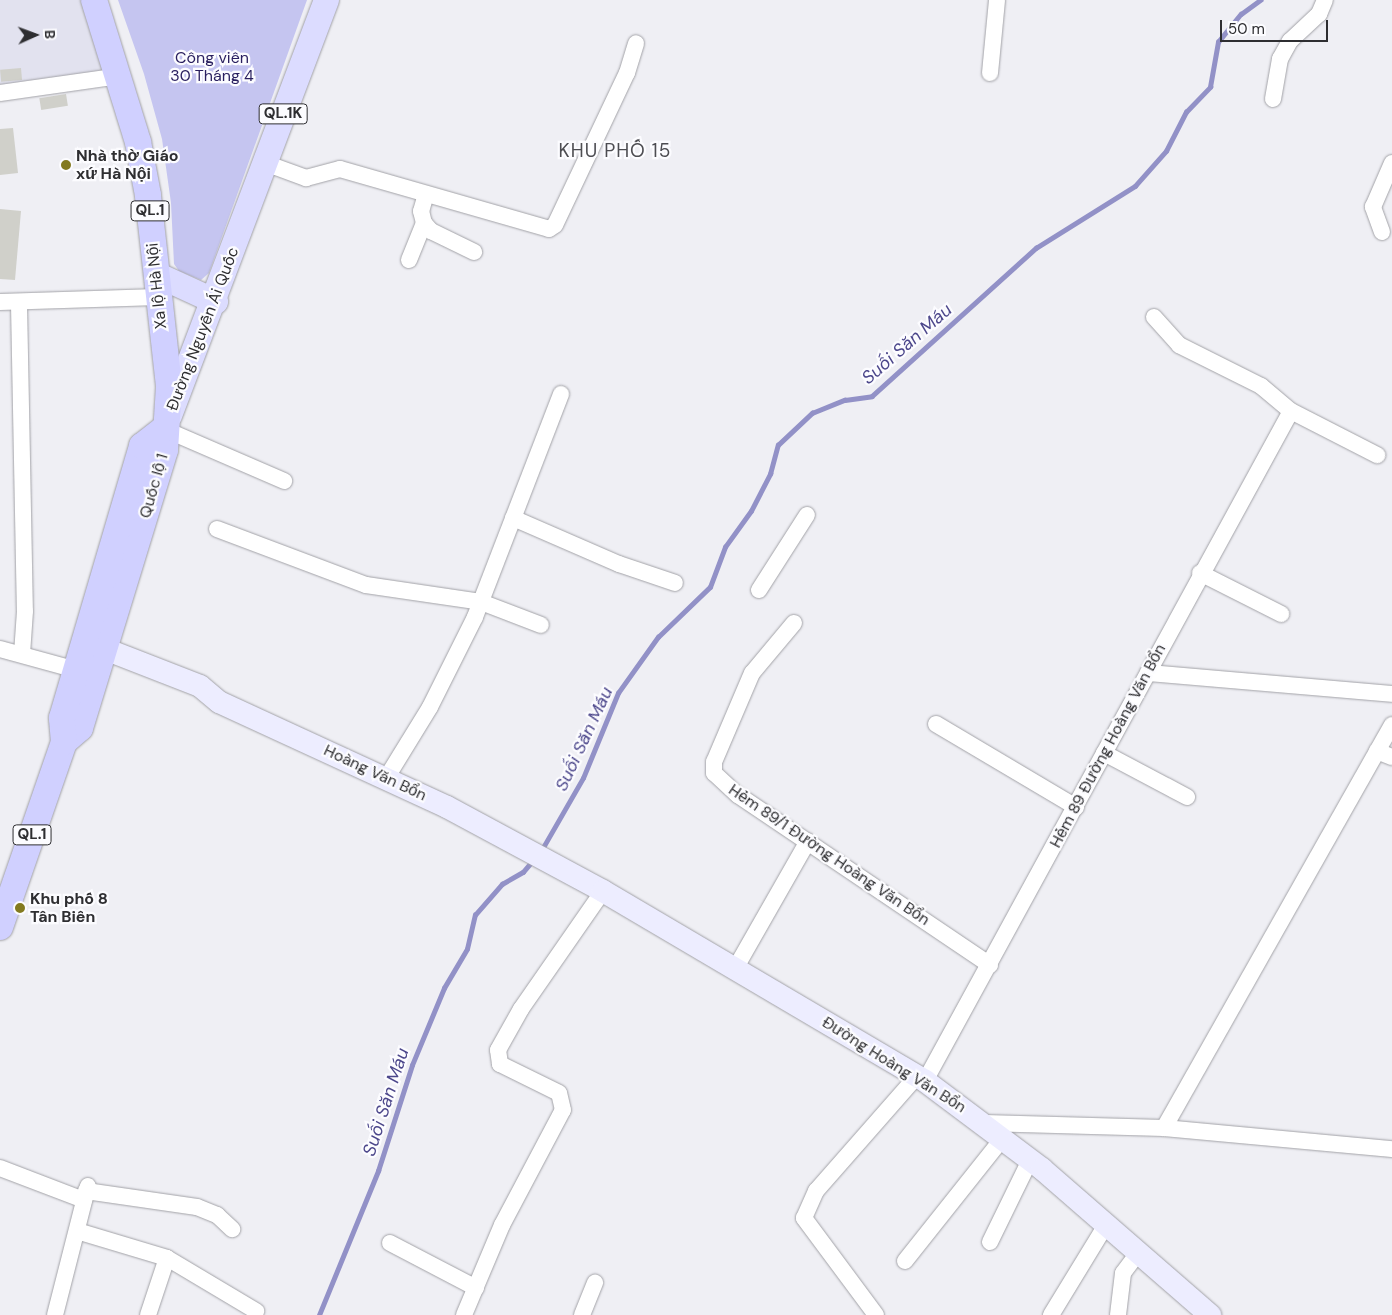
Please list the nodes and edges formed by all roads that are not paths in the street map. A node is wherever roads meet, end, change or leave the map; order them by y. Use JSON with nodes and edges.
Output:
{"nodes":[{"id":1,"x":94,"y":0,"type":"edge"},
{"id":2,"x":326,"y":0,"type":"edge"},
{"id":3,"x":996,"y":0,"type":"edge"},
{"id":4,"x":1325,"y":0,"type":"edge"},
{"id":5,"x":636,"y":43,"type":"dead end"},
{"id":6,"x":990,"y":73,"type":"dead end"},
{"id":7,"x":120,"y":76,"type":"junction"},
{"id":8,"x":0,"y":93,"type":"edge"},
{"id":9,"x":1273,"y":99,"type":"dead end"},
{"id":10,"x":265,"y":163,"type":"junction"},
{"id":11,"x":1392,"y":163,"type":"edge"},
{"id":12,"x":426,"y":194,"type":"junction"},
{"id":13,"x":424,"y":223,"type":"junction"},
{"id":14,"x":1382,"y":232,"type":"dead end"},
{"id":15,"x":474,"y":252,"type":"dead end"},
{"id":16,"x":409,"y":260,"type":"dead end"},
{"id":17,"x":157,"y":286,"type":"junction"},
{"id":18,"x":215,"y":301,"type":"junction"},
{"id":19,"x":0,"y":302,"type":"edge"},
{"id":20,"x":19,"y":304,"type":"junction"},
{"id":21,"x":1154,"y":317,"type":"dead end"},
{"id":22,"x":561,"y":394,"type":"dead end"},
{"id":23,"x":1292,"y":411,"type":"junction"},
{"id":24,"x":164,"y":429,"type":"junction"},
{"id":25,"x":1377,"y":455,"type":"dead end"},
{"id":26,"x":284,"y":481,"type":"dead end"},
{"id":27,"x":807,"y":515,"type":"dead end"},
{"id":28,"x":513,"y":518,"type":"junction"},
{"id":29,"x":216,"y":529,"type":"dead end"},
{"id":30,"x":1200,"y":573,"type":"junction"},
{"id":31,"x":675,"y":582,"type":"dead end"},
{"id":32,"x":759,"y":590,"type":"dead end"},
{"id":33,"x":481,"y":602,"type":"junction"},
{"id":34,"x":1281,"y":614,"type":"dead end"},
{"id":35,"x":794,"y":623,"type":"dead end"},
{"id":36,"x":541,"y":625,"type":"dead end"},
{"id":37,"x":0,"y":649,"type":"edge"},
{"id":38,"x":22,"y":654,"type":"junction"},
{"id":39,"x":91,"y":659,"type":"junction"},
{"id":40,"x":1148,"y":673,"type":"junction"},
{"id":41,"x":1392,"y":694,"type":"edge"},
{"id":42,"x":936,"y":724,"type":"dead end"},
{"id":43,"x":1392,"y":725,"type":"edge"},
{"id":44,"x":1104,"y":753,"type":"junction"},
{"id":45,"x":1384,"y":754,"type":"edge"},
{"id":46,"x":387,"y":777,"type":"junction"},
{"id":47,"x":1187,"y":797,"type":"dead end"},
{"id":48,"x":1076,"y":807,"type":"junction"},
{"id":49,"x":808,"y":842,"type":"junction"},
{"id":50,"x":537,"y":855,"type":"joint"},
{"id":51,"x":603,"y":891,"type":"junction"},
{"id":52,"x":0,"y":927,"type":"edge"},
{"id":53,"x":990,"y":965,"type":"junction"},
{"id":54,"x":735,"y":969,"type":"junction"},
{"id":55,"x":921,"y":1078,"type":"junction"},
{"id":56,"x":984,"y":1123,"type":"junction"},
{"id":57,"x":1164,"y":1128,"type":"junction"},
{"id":58,"x":1004,"y":1138,"type":"junction"},
{"id":59,"x":1392,"y":1149,"type":"edge"},
{"id":60,"x":1030,"y":1160,"type":"junction"},
{"id":61,"x":0,"y":1168,"type":"edge"},
{"id":62,"x":86,"y":1192,"type":"junction"},
{"id":63,"x":1106,"y":1225,"type":"junction"},
{"id":64,"x":232,"y":1229,"type":"dead end"},
{"id":65,"x":77,"y":1231,"type":"junction"},
{"id":66,"x":990,"y":1242,"type":"dead end"},
{"id":67,"x":390,"y":1243,"type":"dead end"},
{"id":68,"x":1138,"y":1252,"type":"junction"},
{"id":69,"x":167,"y":1258,"type":"junction"},
{"id":70,"x":905,"y":1261,"type":"dead end"},
{"id":71,"x":595,"y":1282,"type":"dead end"},
{"id":72,"x":476,"y":1288,"type":"junction"},
{"id":73,"x":256,"y":1311,"type":"dead end"},
{"id":74,"x":55,"y":1315,"type":"edge"},
{"id":75,"x":148,"y":1315,"type":"edge"},
{"id":76,"x":464,"y":1315,"type":"edge"},
{"id":77,"x":582,"y":1315,"type":"edge"},
{"id":78,"x":876,"y":1315,"type":"edge"},
{"id":79,"x":1050,"y":1315,"type":"edge"},
{"id":80,"x":1118,"y":1315,"type":"edge"},
{"id":81,"x":1210,"y":1315,"type":"edge"}],
"edges":[{"from":1,"to":7,"type":"highway","name":"Xa lộ Hà Nội","number":"QL.1"},
{"from":2,"to":10,"type":"main road","number":"QL.1K"},
{"from":3,"to":6,"type":"street"},
{"from":4,"to":9,"type":"street"},
{"from":5,"to":12,"type":"street"},
{"from":7,"to":8,"type":"street"},
{"from":7,"to":17,"type":"highway","name":"Xa lộ Hà Nội","number":"QL.1"},
{"from":10,"to":12,"type":"street"},
{"from":10,"to":18,"type":"main road","name":"Đường Nguyễn Ái Quốc","number":"QL.1K"},
{"from":11,"to":14,"type":"street"},
{"from":12,"to":13,"type":"street"},
{"from":13,"to":15,"type":"street"},
{"from":13,"to":16,"type":"street"},
{"from":17,"to":18,"type":"main road"},
{"from":17,"to":20,"type":"street"},
{"from":17,"to":24,"type":"highway","name":"Xa lộ Hà Nội","number":"QL.1"},
{"from":18,"to":24,"type":"main road","name":"Đường Nguyễn Ái Quốc","number":"QL.1K"},
{"from":19,"to":20,"type":"street"},
{"from":20,"to":38,"type":"street"},
{"from":21,"to":23,"type":"street"},
{"from":22,"to":28,"type":"street"},
{"from":23,"to":25,"type":"street"},
{"from":23,"to":30,"type":"street","name":"Hẻm 89 Đường Hoàng Văn Bổn"},
{"from":24,"to":26,"type":"street"},
{"from":24,"to":39,"type":"highway","name":"Quốc lộ 1","number":"QL.1"},
{"from":27,"to":32,"type":"street"},
{"from":28,"to":31,"type":"street"},
{"from":28,"to":33,"type":"street"},
{"from":29,"to":33,"type":"street"},
{"from":30,"to":34,"type":"street"},
{"from":30,"to":40,"type":"street","name":"Hẻm 89 Đường Hoàng Văn Bổn"},
{"from":33,"to":36,"type":"street"},
{"from":33,"to":46,"type":"street"},
{"from":35,"to":49,"type":"street","name":"Hẻm 89/1 Đường Hoàng Văn Bổn"},
{"from":37,"to":38,"type":"street"},
{"from":38,"to":39,"type":"street"},
{"from":39,"to":46,"type":"main road","name":"Hoàng Văn Bổn"},
{"from":39,"to":52,"type":"highway","name":"Quốc lộ 1","number":"QL.1"},
{"from":40,"to":41,"type":"street"},
{"from":40,"to":44,"type":"street","name":"Hẻm 89 Đường Hoàng Văn Bổn"},
{"from":42,"to":48,"type":"street"},
{"from":43,"to":45,"type":"street"},
{"from":44,"to":47,"type":"street"},
{"from":44,"to":48,"type":"street","name":"Hẻm 89 Đường Hoàng Văn Bổn"},
{"from":45,"to":57,"type":"street"},
{"from":46,"to":50,"type":"main road","name":"Hoàng Văn Bổn"},
{"from":48,"to":53,"type":"street","name":"Hẻm 89 Đường Hoàng Văn Bổn"},
{"from":49,"to":53,"type":"street","name":"Hẻm 89/1 Đường Hoàng Văn Bổn"},
{"from":49,"to":54,"type":"street"},
{"from":50,"to":51,"type":"main road","name":"Đường Hoàng Văn Bổn"},
{"from":51,"to":54,"type":"main road","name":"Đường Hoàng Văn Bổn"},
{"from":51,"to":72,"type":"street"},
{"from":53,"to":55,"type":"street","name":"Hẻm 89 Đường Hoàng Văn Bổn"},
{"from":54,"to":55,"type":"main road","name":"Đường Hoàng Văn Bổn"},
{"from":55,"to":56,"type":"main road","name":"Đường Hoàng Văn Bổn"},
{"from":55,"to":78,"type":"street","name":"Hẻm 89 Đường Hoàng Văn Bổn"},
{"from":56,"to":57,"type":"street"},
{"from":56,"to":58,"type":"main road","name":"Đường Hoàng Văn Bổn"},
{"from":57,"to":59,"type":"street"},
{"from":58,"to":60,"type":"main road","name":"Đường Hoàng Văn Bổn"},
{"from":58,"to":70,"type":"street"},
{"from":60,"to":63,"type":"main road","name":"Đường Hoàng Văn Bổn"},
{"from":60,"to":66,"type":"street"},
{"from":61,"to":62,"type":"street"},
{"from":62,"to":64,"type":"street"},
{"from":62,"to":65,"type":"street"},
{"from":63,"to":68,"type":"main road","name":"Đường Hoàng Văn Bổn"},
{"from":63,"to":79,"type":"street"},
{"from":65,"to":69,"type":"street"},
{"from":65,"to":74,"type":"street"},
{"from":67,"to":72,"type":"street"},
{"from":68,"to":80,"type":"street"},
{"from":68,"to":81,"type":"main road","name":"Đường Hoàng Văn Bổn"},
{"from":69,"to":73,"type":"street"},
{"from":69,"to":75,"type":"street"},
{"from":71,"to":77,"type":"street"},
{"from":72,"to":76,"type":"street"}]}
